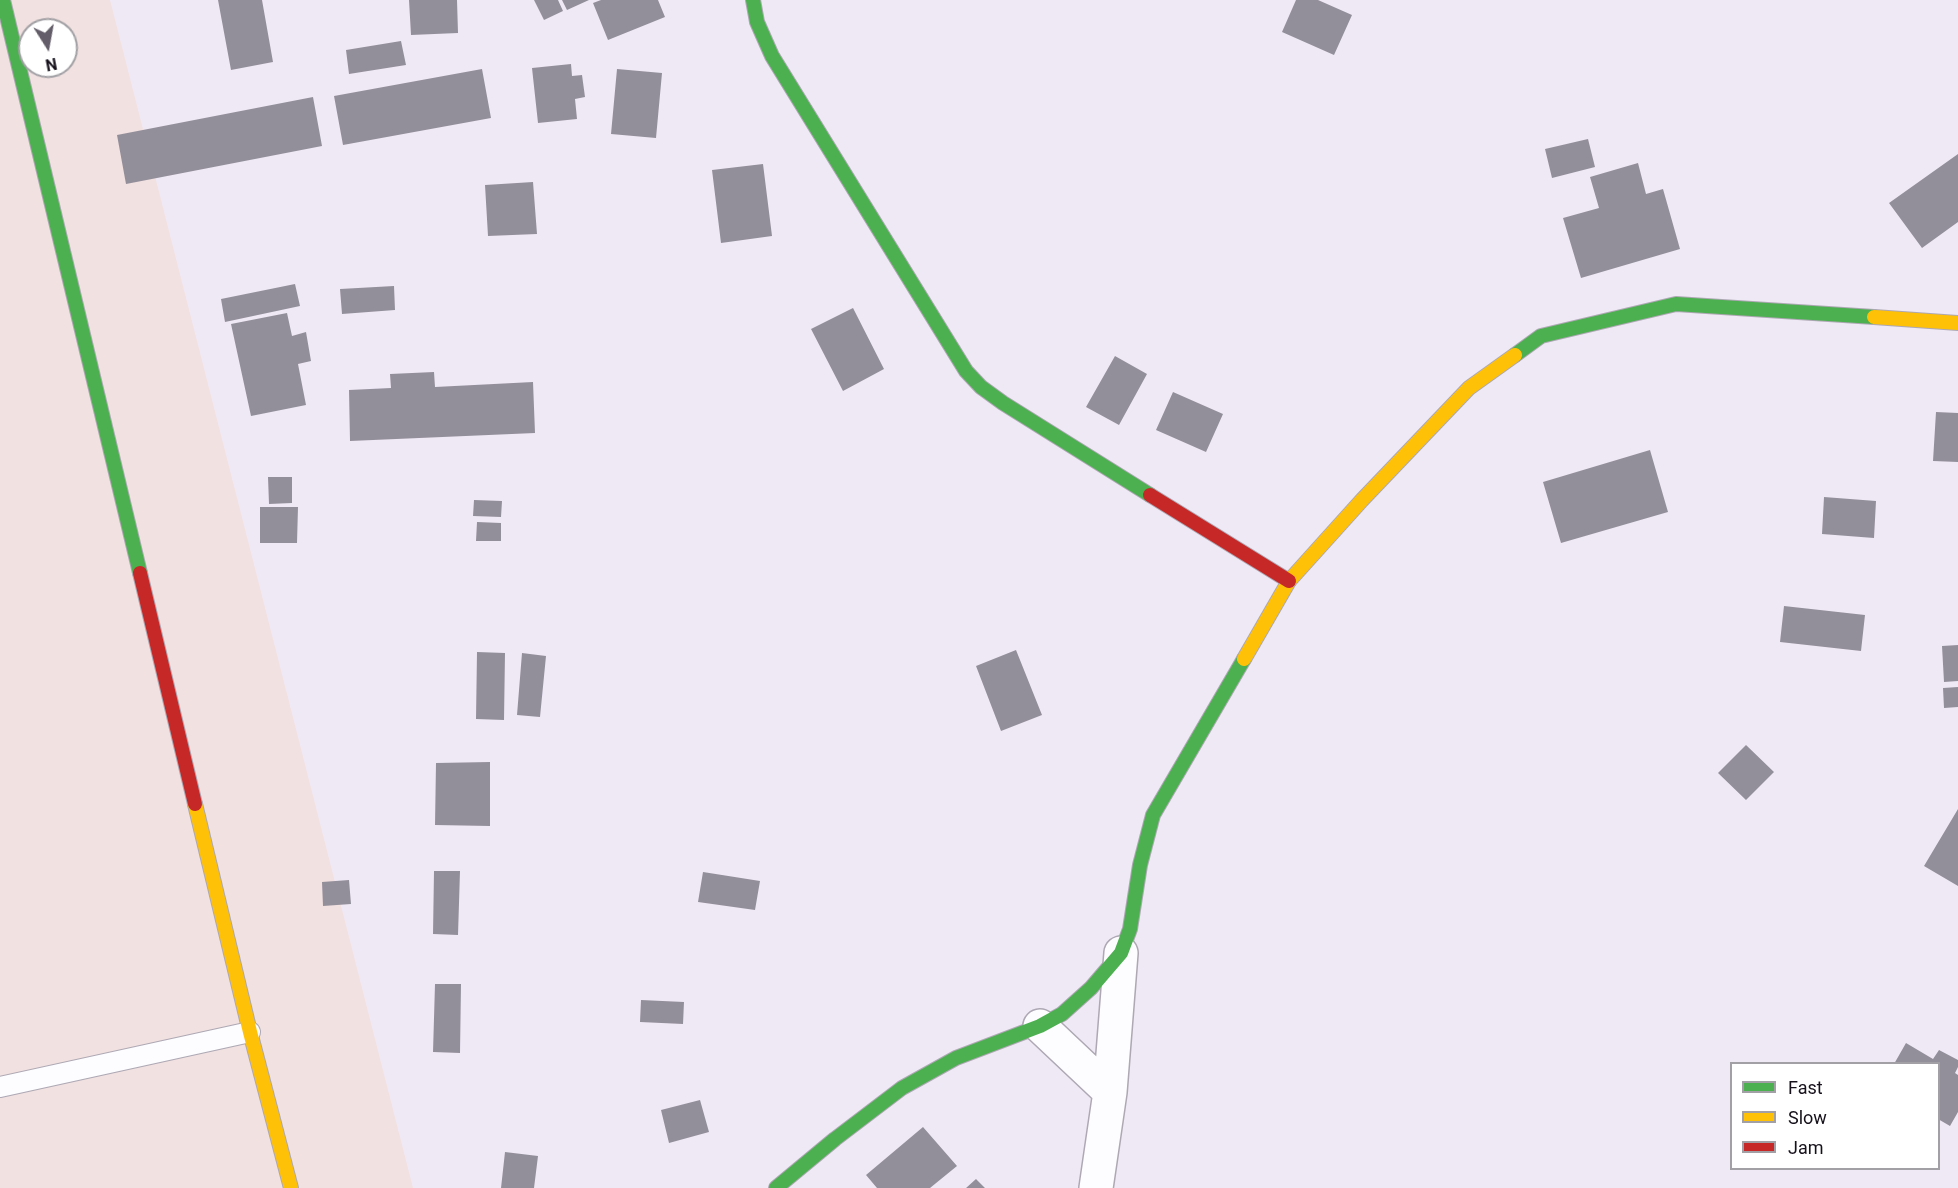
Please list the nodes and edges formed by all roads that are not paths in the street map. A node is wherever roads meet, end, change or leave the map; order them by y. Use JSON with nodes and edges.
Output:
{"nodes":[{"id":1,"x":3,"y":0,"type":"edge"},
{"id":2,"x":753,"y":0,"type":"edge"},
{"id":3,"x":1958,"y":323,"type":"edge"},
{"id":4,"x":1289,"y":581,"type":"junction"},
{"id":5,"x":1121,"y":953,"type":"junction"},
{"id":6,"x":1040,"y":1026,"type":"junction"},
{"id":7,"x":250,"y":1032,"type":"junction"},
{"id":8,"x":0,"y":1087,"type":"edge"},
{"id":9,"x":1110,"y":1092,"type":"junction"},
{"id":10,"x":291,"y":1188,"type":"edge"},
{"id":11,"x":776,"y":1188,"type":"edge"},
{"id":12,"x":1096,"y":1188,"type":"edge"}],
"edges":[{"from":1,"to":7,"type":"street"},
{"from":2,"to":4,"type":"street"},
{"from":3,"to":4,"type":"street"},
{"from":4,"to":5,"type":"street"},
{"from":5,"to":6,"type":"street"},
{"from":5,"to":9,"type":"street"},
{"from":6,"to":9,"type":"street"},
{"from":6,"to":11,"type":"street"},
{"from":7,"to":8,"type":"lane"},
{"from":7,"to":10,"type":"street"},
{"from":9,"to":12,"type":"street"}]}
